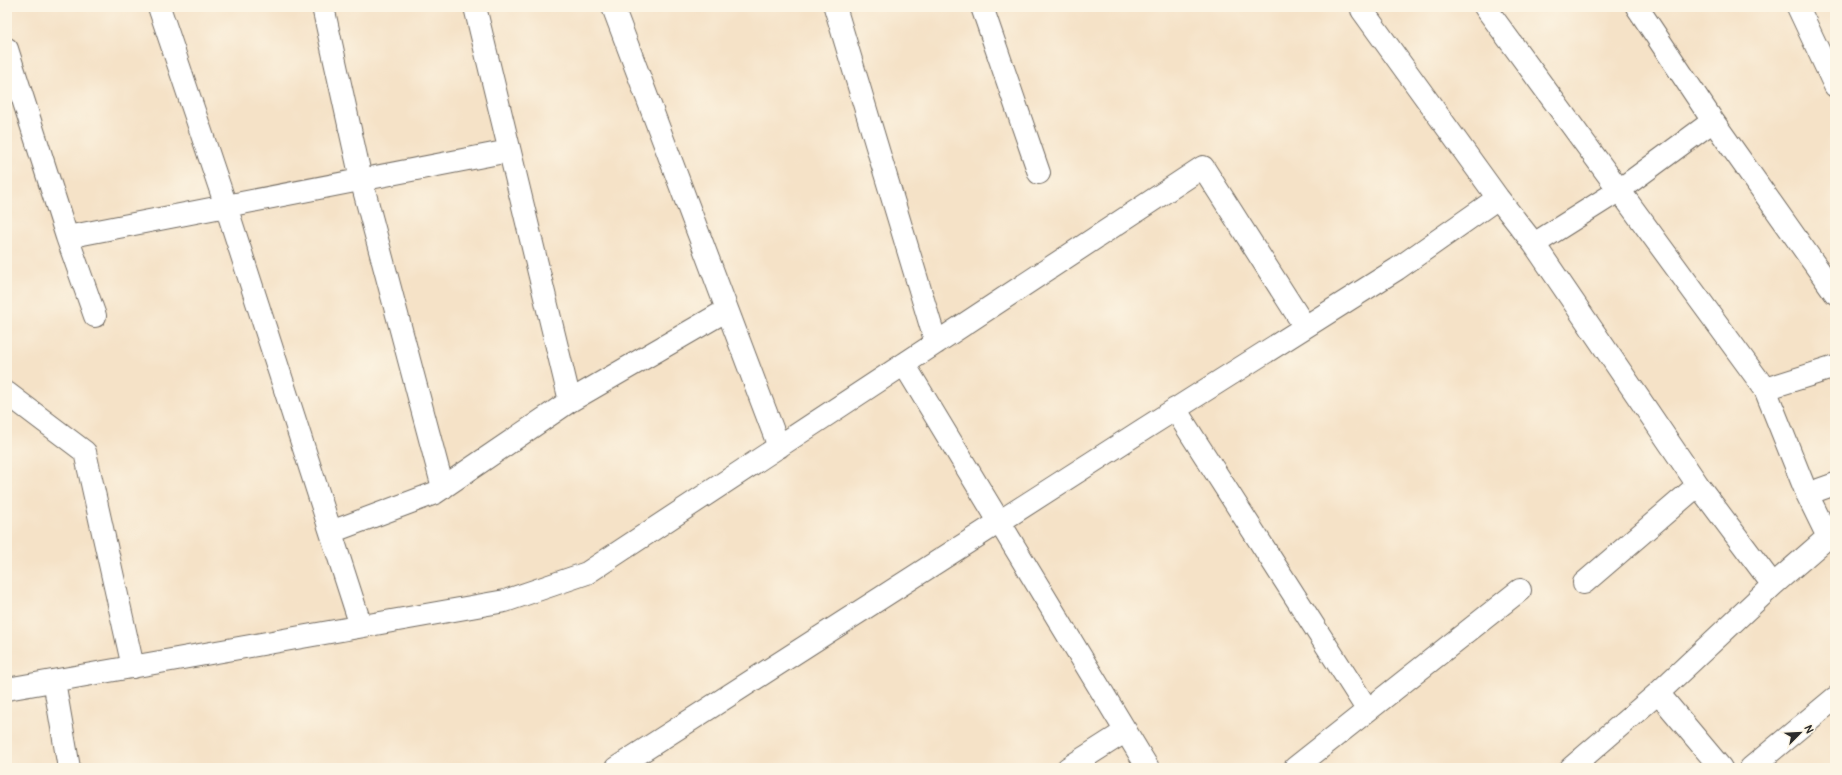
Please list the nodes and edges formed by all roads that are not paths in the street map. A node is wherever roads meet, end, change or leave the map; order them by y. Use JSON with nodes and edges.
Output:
{"nodes":[{"id":1,"x":158,"y":7,"type":"edge"},
{"id":2,"x":323,"y":7,"type":"edge"},
{"id":3,"x":475,"y":7,"type":"edge"},
{"id":4,"x":613,"y":7,"type":"edge"},
{"id":5,"x":835,"y":7,"type":"edge"},
{"id":6,"x":982,"y":7,"type":"edge"},
{"id":7,"x":1362,"y":7,"type":"edge"},
{"id":8,"x":1485,"y":7,"type":"edge"},
{"id":9,"x":1637,"y":7,"type":"edge"},
{"id":10,"x":1798,"y":7,"type":"edge"},
{"id":11,"x":7,"y":49,"type":"edge"},
{"id":12,"x":1835,"y":86,"type":"edge"},
{"id":13,"x":1712,"y":121,"type":"junction"},
{"id":14,"x":509,"y":151,"type":"junction"},
{"id":15,"x":1039,"y":173,"type":"dead end"},
{"id":16,"x":361,"y":179,"type":"junction"},
{"id":17,"x":1618,"y":191,"type":"junction"},
{"id":18,"x":1498,"y":198,"type":"junction"},
{"id":19,"x":226,"y":206,"type":"junction"},
{"id":20,"x":67,"y":236,"type":"junction"},
{"id":21,"x":1534,"y":244,"type":"junction"},
{"id":22,"x":1835,"y":294,"type":"edge"},
{"id":23,"x":726,"y":310,"type":"junction"},
{"id":24,"x":95,"y":316,"type":"dead end"},
{"id":25,"x":1305,"y":327,"type":"junction"},
{"id":26,"x":936,"y":343,"type":"junction"},
{"id":27,"x":904,"y":364,"type":"junction"},
{"id":28,"x":1835,"y":367,"type":"edge"},
{"id":29,"x":1765,"y":389,"type":"junction"},
{"id":30,"x":7,"y":393,"type":"edge"},
{"id":31,"x":570,"y":401,"type":"junction"},
{"id":32,"x":1175,"y":409,"type":"junction"},
{"id":33,"x":779,"y":447,"type":"junction"},
{"id":34,"x":1835,"y":484,"type":"edge"},
{"id":35,"x":1698,"y":485,"type":"junction"},
{"id":36,"x":443,"y":488,"type":"junction"},
{"id":37,"x":1807,"y":494,"type":"junction"},
{"id":38,"x":999,"y":522,"type":"junction"},
{"id":39,"x":331,"y":532,"type":"junction"},
{"id":40,"x":1584,"y":583,"type":"dead end"},
{"id":41,"x":1773,"y":585,"type":"junction"},
{"id":42,"x":1520,"y":590,"type":"dead end"},
{"id":43,"x":361,"y":626,"type":"junction"},
{"id":44,"x":133,"y":667,"type":"junction"},
{"id":45,"x":54,"y":681,"type":"junction"},
{"id":46,"x":7,"y":689,"type":"edge"},
{"id":47,"x":1658,"y":693,"type":"junction"},
{"id":48,"x":1835,"y":698,"type":"edge"},
{"id":49,"x":1367,"y":709,"type":"junction"},
{"id":50,"x":1126,"y":731,"type":"junction"},
{"id":51,"x":69,"y":768,"type":"edge"},
{"id":52,"x":616,"y":768,"type":"edge"},
{"id":53,"x":1068,"y":768,"type":"edge"},
{"id":54,"x":1148,"y":768,"type":"edge"},
{"id":55,"x":1295,"y":768,"type":"edge"},
{"id":56,"x":1571,"y":768,"type":"edge"},
{"id":57,"x":1721,"y":768,"type":"edge"},
{"id":58,"x":1751,"y":768,"type":"edge"}],
"edges":[{"from":1,"to":19,"type":"street"},
{"from":2,"to":16,"type":"street"},
{"from":3,"to":14,"type":"street"},
{"from":4,"to":23,"type":"street"},
{"from":5,"to":26,"type":"street"},
{"from":6,"to":15,"type":"street"},
{"from":7,"to":18,"type":"street"},
{"from":8,"to":17,"type":"street"},
{"from":9,"to":13,"type":"street"},
{"from":10,"to":12,"type":"street"},
{"from":11,"to":20,"type":"street"},
{"from":13,"to":17,"type":"street"},
{"from":13,"to":22,"type":"street"},
{"from":14,"to":16,"type":"street"},
{"from":14,"to":31,"type":"street"},
{"from":16,"to":19,"type":"street"},
{"from":16,"to":36,"type":"street"},
{"from":17,"to":21,"type":"street"},
{"from":17,"to":29,"type":"street"},
{"from":18,"to":21,"type":"street"},
{"from":18,"to":25,"type":"street"},
{"from":19,"to":20,"type":"street"},
{"from":19,"to":39,"type":"street"},
{"from":20,"to":24,"type":"street"},
{"from":21,"to":35,"type":"street"},
{"from":23,"to":31,"type":"street"},
{"from":23,"to":33,"type":"street"},
{"from":25,"to":26,"type":"street"},
{"from":25,"to":32,"type":"street"},
{"from":26,"to":27,"type":"street"},
{"from":27,"to":33,"type":"street"},
{"from":27,"to":38,"type":"street"},
{"from":28,"to":29,"type":"street"},
{"from":29,"to":37,"type":"street"},
{"from":30,"to":44,"type":"street"},
{"from":31,"to":36,"type":"street"},
{"from":32,"to":38,"type":"street"},
{"from":32,"to":49,"type":"street"},
{"from":33,"to":43,"type":"street"},
{"from":34,"to":37,"type":"street"},
{"from":35,"to":40,"type":"street"},
{"from":35,"to":41,"type":"street"},
{"from":36,"to":39,"type":"street"},
{"from":37,"to":41,"type":"street"},
{"from":38,"to":50,"type":"street"},
{"from":38,"to":52,"type":"street"},
{"from":39,"to":43,"type":"street"},
{"from":41,"to":47,"type":"street"},
{"from":42,"to":49,"type":"street"},
{"from":43,"to":44,"type":"street"},
{"from":44,"to":45,"type":"street"},
{"from":45,"to":46,"type":"street"},
{"from":45,"to":51,"type":"street"},
{"from":47,"to":56,"type":"street"},
{"from":47,"to":57,"type":"street"},
{"from":48,"to":58,"type":"street"},
{"from":49,"to":55,"type":"street"},
{"from":50,"to":53,"type":"street"},
{"from":50,"to":54,"type":"street"}]}
